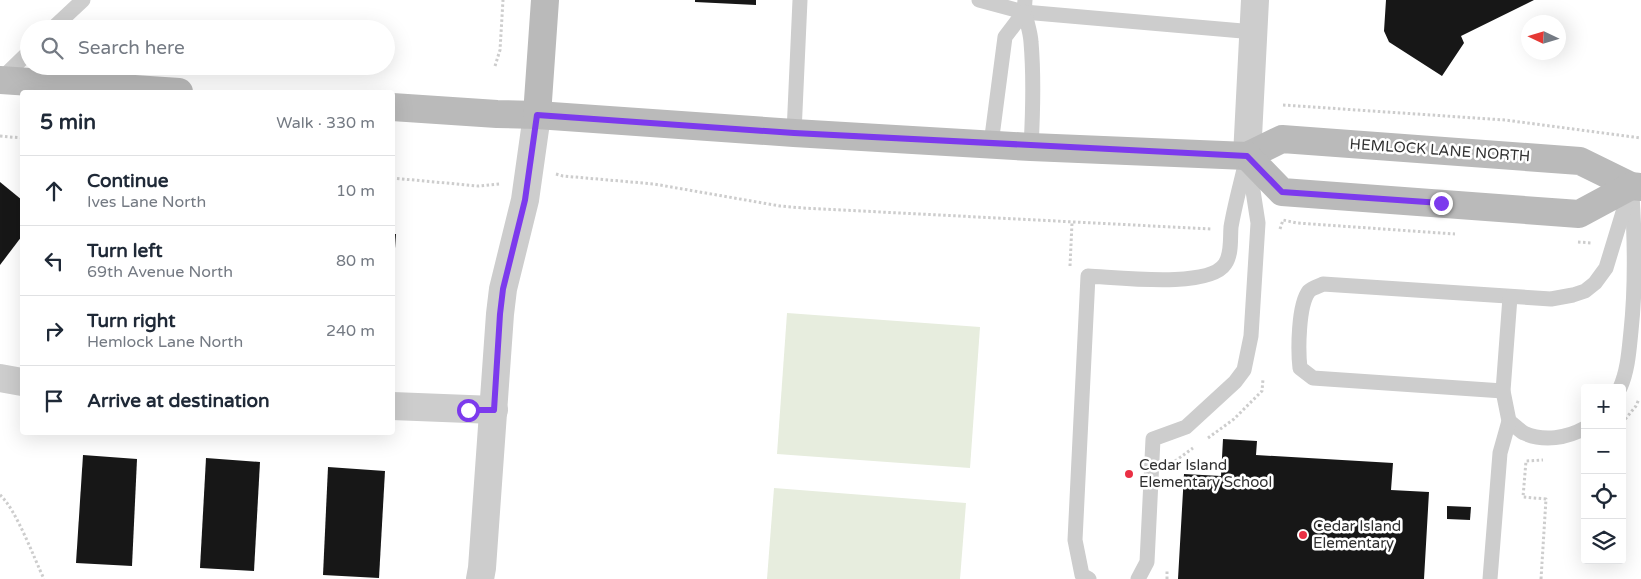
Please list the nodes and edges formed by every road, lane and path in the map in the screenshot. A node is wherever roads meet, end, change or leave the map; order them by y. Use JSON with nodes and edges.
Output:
{"nodes":[{"id":1,"x":83,"y":0,"type":"edge"},
{"id":2,"x":504,"y":0,"type":"edge"},
{"id":3,"x":545,"y":0,"type":"edge"},
{"id":4,"x":800,"y":0,"type":"edge"},
{"id":5,"x":980,"y":0,"type":"edge"},
{"id":6,"x":1255,"y":0,"type":"edge"},
{"id":7,"x":1024,"y":6,"type":"edge"},
{"id":8,"x":62,"y":20,"type":"edge"},
{"id":9,"x":1254,"y":32,"type":"junction"},
{"id":10,"x":20,"y":61,"type":"edge"},
{"id":11,"x":494,"y":66,"type":"dead end"},
{"id":12,"x":0,"y":80,"type":"edge"},
{"id":13,"x":148,"y":90,"type":"edge"},
{"id":14,"x":1283,"y":105,"type":"dead end"},
{"id":15,"x":395,"y":107,"type":"edge"},
{"id":16,"x":537,"y":115,"type":"junction"},
{"id":17,"x":794,"y":133,"type":"junction"},
{"id":18,"x":0,"y":136,"type":"edge"},
{"id":19,"x":20,"y":138,"type":"edge"},
{"id":20,"x":1641,"y":138,"type":"edge"},
{"id":21,"x":992,"y":144,"type":"junction"},
{"id":22,"x":1032,"y":146,"type":"junction"},
{"id":23,"x":1247,"y":156,"type":"junction"},
{"id":24,"x":555,"y":174,"type":"dead end"},
{"id":25,"x":395,"y":178,"type":"edge"},
{"id":26,"x":500,"y":184,"type":"dead end"},
{"id":27,"x":1636,"y":187,"type":"edge"},
{"id":28,"x":1284,"y":220,"type":"dead end"},
{"id":29,"x":1215,"y":229,"type":"dead end"},
{"id":30,"x":1456,"y":234,"type":"dead end"},
{"id":31,"x":1575,"y":242,"type":"dead end"},
{"id":32,"x":1595,"y":244,"type":"dead end"},
{"id":33,"x":1510,"y":296,"type":"junction"},
{"id":34,"x":0,"y":378,"type":"edge"},
{"id":35,"x":20,"y":382,"type":"edge"},
{"id":36,"x":1622,"y":384,"type":"edge"},
{"id":37,"x":1503,"y":391,"type":"junction"},
{"id":38,"x":1641,"y":394,"type":"edge"},
{"id":39,"x":395,"y":406,"type":"edge"},
{"id":40,"x":494,"y":410,"type":"junction"},
{"id":41,"x":1626,"y":418,"type":"edge"},
{"id":42,"x":1509,"y":421,"type":"junction"},
{"id":43,"x":1582,"y":429,"type":"edge"},
{"id":44,"x":1546,"y":460,"type":"dead end"},
{"id":45,"x":0,"y":495,"type":"edge"},
{"id":46,"x":44,"y":579,"type":"edge"},
{"id":47,"x":480,"y":579,"type":"edge"},
{"id":48,"x":1089,"y":579,"type":"edge"},
{"id":49,"x":1138,"y":579,"type":"edge"},
{"id":50,"x":1490,"y":579,"type":"edge"},
{"id":51,"x":1541,"y":579,"type":"edge"}],
"edges":[{"from":1,"to":8,"type":"lane"},
{"from":2,"to":11,"type":"path"},
{"from":3,"to":16,"type":"main road"},
{"from":4,"to":17,"type":"lane"},
{"from":5,"to":7,"type":"lane"},
{"from":6,"to":9,"type":"street"},
{"from":7,"to":9,"type":"lane"},
{"from":7,"to":21,"type":"lane"},
{"from":7,"to":22,"type":"lane"},
{"from":9,"to":23,"type":"street"},
{"from":10,"to":12,"type":"lane"},
{"from":12,"to":13,"type":"main road"},
{"from":14,"to":20,"type":"path"},
{"from":15,"to":16,"type":"main road","name":"HEMLOCK LANE NORTH"},
{"from":16,"to":17,"type":"main road","name":"HEMLOCK LANE NORTH"},
{"from":16,"to":40,"type":"street"},
{"from":17,"to":21,"type":"main road","name":"HEMLOCK LANE NORTH"},
{"from":18,"to":19,"type":"path"},
{"from":21,"to":22,"type":"main road","name":"HEMLOCK LANE NORTH"},
{"from":22,"to":23,"type":"main road","name":"HEMLOCK LANE NORTH"},
{"from":23,"to":27,"type":"main road","name":"HEMLOCK LANE NORTH"},
{"from":23,"to":27,"type":"main road"},
{"from":23,"to":48,"type":"lane"},
{"from":23,"to":49,"type":"lane"},
{"from":24,"to":29,"type":"path"},
{"from":25,"to":26,"type":"path"},
{"from":27,"to":33,"type":"lane"},
{"from":27,"to":36,"type":"lane"},
{"from":28,"to":30,"type":"path"},
{"from":31,"to":32,"type":"path"},
{"from":33,"to":37,"type":"lane"},
{"from":33,"to":37,"type":"lane"},
{"from":34,"to":35,"type":"street"},
{"from":37,"to":42,"type":"lane"},
{"from":38,"to":41,"type":"path"},
{"from":39,"to":40,"type":"street"},
{"from":40,"to":47,"type":"street"},
{"from":42,"to":43,"type":"lane"},
{"from":42,"to":50,"type":"lane"},
{"from":44,"to":51,"type":"path"},
{"from":45,"to":46,"type":"path"}]}
